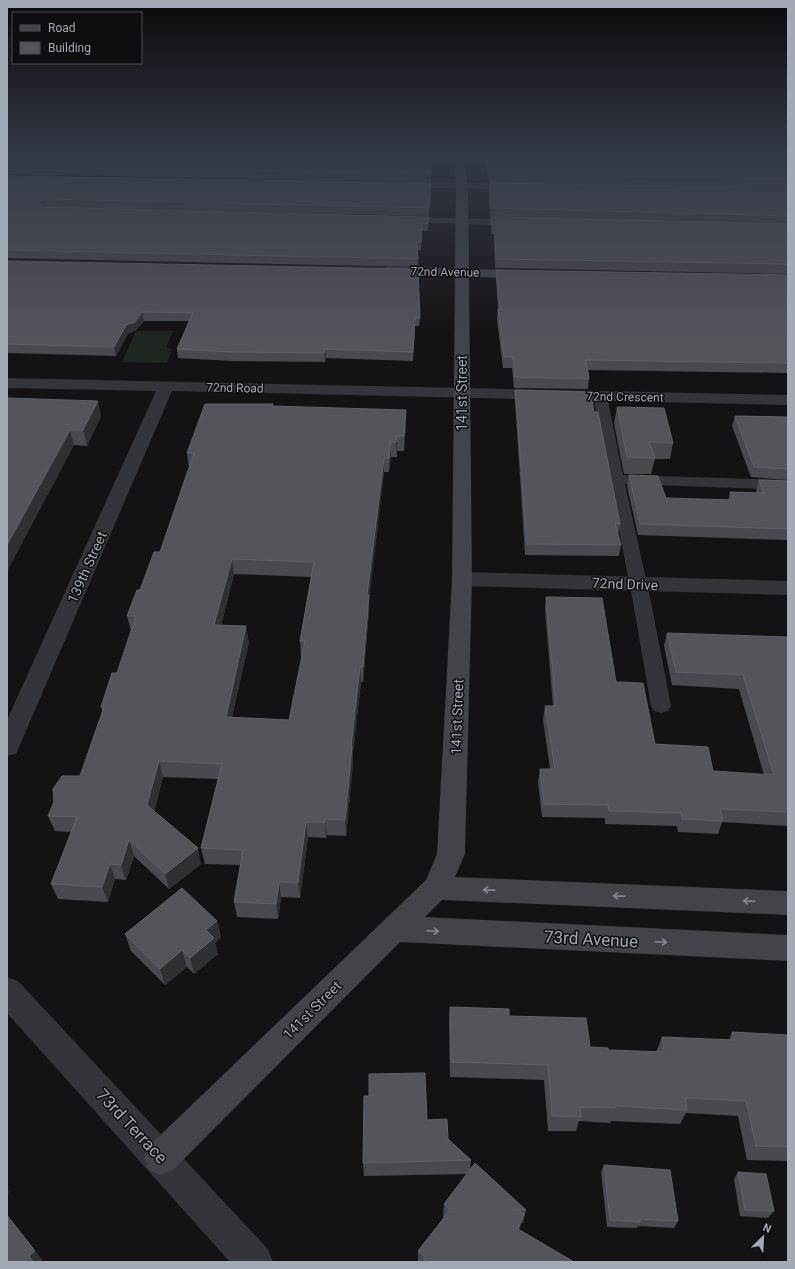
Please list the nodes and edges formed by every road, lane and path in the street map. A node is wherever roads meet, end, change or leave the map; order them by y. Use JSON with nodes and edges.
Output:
{"nodes":[{"id":1,"x":462,"y":216,"type":"edge"},
{"id":2,"x":398,"y":220,"type":"edge"},
{"id":3,"x":462,"y":221,"type":"junction"},
{"id":4,"x":527,"y":223,"type":"edge"},
{"id":5,"x":378,"y":271,"type":"edge"},
{"id":6,"x":462,"y":273,"type":"junction"},
{"id":7,"x":536,"y":274,"type":"edge"},
{"id":8,"x":7,"y":383,"type":"edge"},
{"id":9,"x":166,"y":386,"type":"junction"},
{"id":10,"x":462,"y":393,"type":"junction"},
{"id":11,"x":600,"y":396,"type":"junction"},
{"id":12,"x":788,"y":400,"type":"edge"},
{"id":13,"x":616,"y":479,"type":"junction"},
{"id":14,"x":788,"y":485,"type":"edge"},
{"id":15,"x":462,"y":579,"type":"junction"},
{"id":16,"x":639,"y":584,"type":"junction"},
{"id":17,"x":788,"y":588,"type":"edge"},
{"id":18,"x":661,"y":706,"type":"dead end"},
{"id":19,"x":7,"y":747,"type":"edge"},
{"id":20,"x":436,"y":888,"type":"junction"},
{"id":21,"x":788,"y":903,"type":"edge"},
{"id":22,"x":394,"y":929,"type":"junction"},
{"id":23,"x":788,"y":948,"type":"edge"},
{"id":24,"x":7,"y":991,"type":"edge"},
{"id":25,"x":162,"y":1158,"type":"junction"},
{"id":26,"x":254,"y":1262,"type":"edge"}],
"edges":[{"from":1,"to":3,"type":"street","name":"141st Street"},
{"from":2,"to":3,"type":"lane"},
{"from":3,"to":4,"type":"lane"},
{"from":3,"to":6,"type":"street","name":"141st Street"},
{"from":5,"to":6,"type":"street","name":"72nd Avenue"},
{"from":6,"to":7,"type":"street","name":"72nd Avenue"},
{"from":6,"to":10,"type":"street","name":"141st Street"},
{"from":8,"to":9,"type":"street","name":"72nd Road"},
{"from":9,"to":10,"type":"street","name":"72nd Road"},
{"from":9,"to":19,"type":"street","name":"139th Street"},
{"from":10,"to":11,"type":"street","name":"72nd Crescent"},
{"from":10,"to":15,"type":"street","name":"141st Street"},
{"from":11,"to":12,"type":"street","name":"72nd Crescent"},
{"from":11,"to":13,"type":"lane"},
{"from":13,"to":14,"type":"lane"},
{"from":13,"to":16,"type":"lane"},
{"from":15,"to":16,"type":"street","name":"72nd Drive"},
{"from":15,"to":20,"type":"street","name":"141st Street"},
{"from":16,"to":17,"type":"street","name":"72nd Drive"},
{"from":16,"to":18,"type":"lane"},
{"from":21,"to":20,"type":"street","one_way":true},
{"from":20,"to":22,"type":"street","name":"141st Street"},
{"from":22,"to":23,"type":"street","name":"73rd Avenue","one_way":true},
{"from":22,"to":25,"type":"street","name":"141st Street"},
{"from":24,"to":25,"type":"street","name":"73rd Terrace"},
{"from":25,"to":26,"type":"street","name":"73rd Terrace"}]}
